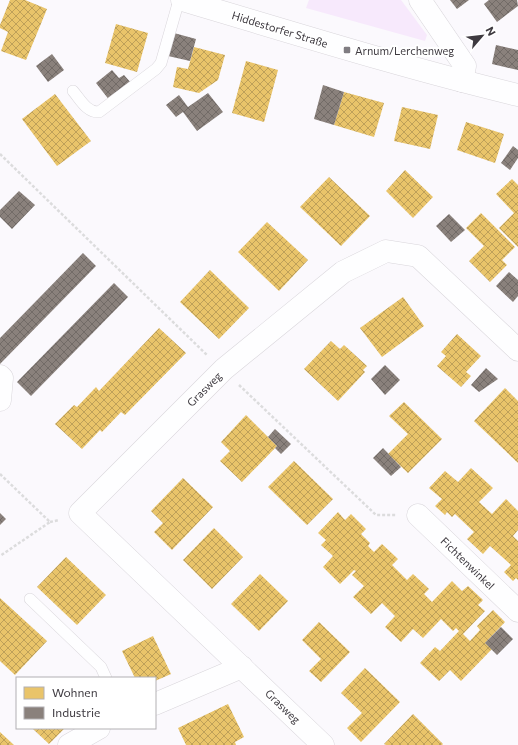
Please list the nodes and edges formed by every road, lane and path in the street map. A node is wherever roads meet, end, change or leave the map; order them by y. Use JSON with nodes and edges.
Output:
{"nodes":[{"id":1,"x":181,"y":0,"type":"edge"},
{"id":2,"x":420,"y":0,"type":"edge"},
{"id":3,"x":462,"y":82,"type":"junction"},
{"id":4,"x":73,"y":91,"type":"dead end"},
{"id":5,"x":518,"y":95,"type":"edge"},
{"id":6,"x":0,"y":154,"type":"edge"},
{"id":7,"x":518,"y":350,"type":"edge"},
{"id":8,"x":224,"y":369,"type":"junction"},
{"id":9,"x":0,"y":376,"type":"edge"},
{"id":10,"x":0,"y":400,"type":"edge"},
{"id":11,"x":0,"y":474,"type":"edge"},
{"id":12,"x":418,"y":515,"type":"joint"},
{"id":13,"x":0,"y":556,"type":"edge"},
{"id":14,"x":30,"y":599,"type":"dead end"},
{"id":15,"x":518,"y":611,"type":"edge"},
{"id":16,"x":242,"y":667,"type":"junction"},
{"id":17,"x":106,"y":677,"type":"edge"},
{"id":18,"x":156,"y":704,"type":"edge"},
{"id":19,"x":97,"y":729,"type":"edge"},
{"id":20,"x":69,"y":745,"type":"edge"},
{"id":21,"x":323,"y":745,"type":"edge"}],
"edges":[{"from":1,"to":3,"type":"street","name":"Hiddestorfer Straße"},
{"from":1,"to":4,"type":"lane"},
{"from":2,"to":3,"type":"street"},
{"from":3,"to":5,"type":"street","name":"Hiddestorfer Straße"},
{"from":6,"to":8,"type":"path"},
{"from":7,"to":8,"type":"street","name":"Grasweg"},
{"from":8,"to":12,"type":"path"},
{"from":8,"to":16,"type":"street","name":"Grasweg"},
{"from":9,"to":10,"type":"street"},
{"from":11,"to":13,"type":"path"},
{"from":12,"to":15,"type":"street","name":"Fichtenwinkel"},
{"from":14,"to":17,"type":"lane"},
{"from":16,"to":18,"type":"street"},
{"from":16,"to":21,"type":"street","name":"Grasweg"},
{"from":19,"to":20,"type":"street"}]}
